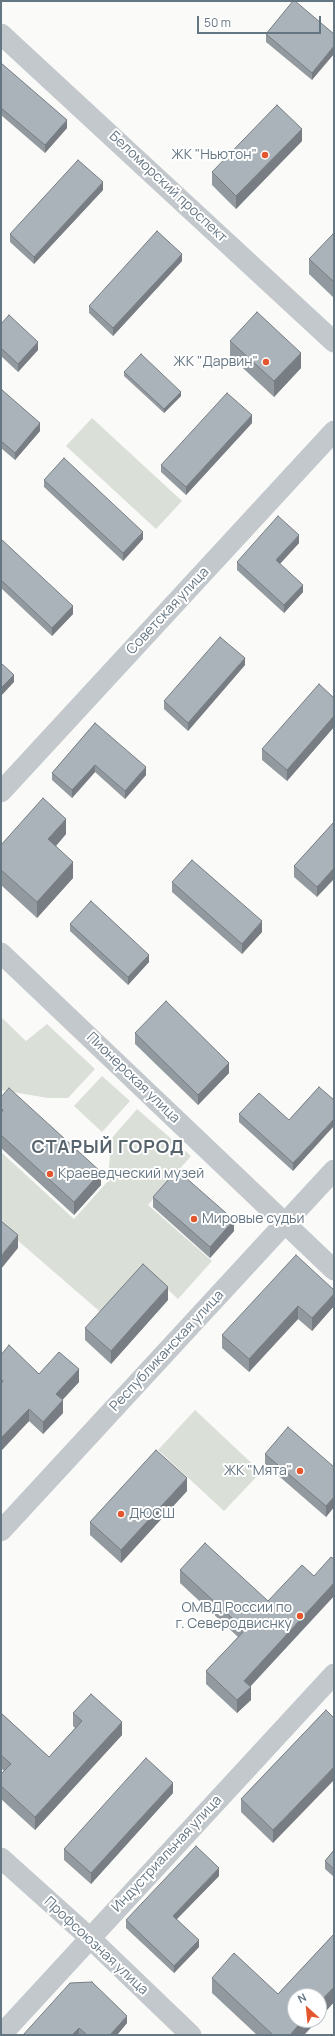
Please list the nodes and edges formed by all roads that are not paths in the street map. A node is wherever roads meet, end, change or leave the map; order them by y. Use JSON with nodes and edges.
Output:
{"nodes":[{"id":1,"x":1,"y":34,"type":"edge"},
{"id":2,"x":334,"y":342,"type":"edge"},
{"id":3,"x":334,"y":431,"type":"edge"},
{"id":4,"x":1,"y":792,"type":"edge"},
{"id":5,"x":1,"y":953,"type":"edge"},
{"id":6,"x":334,"y":1170,"type":"edge"},
{"id":7,"x":285,"y":1223,"type":"junction"},
{"id":8,"x":334,"y":1270,"type":"edge"},
{"id":9,"x":1,"y":1531,"type":"edge"},
{"id":10,"x":334,"y":1674,"type":"edge"},
{"id":11,"x":1,"y":1858,"type":"edge"},
{"id":12,"x":90,"y":1938,"type":"junction"},
{"id":13,"x":1,"y":2035,"type":"edge"},
{"id":14,"x":190,"y":2035,"type":"edge"}],
"edges":[{"from":1,"to":2,"type":"street","name":"Беломорский проспект"},
{"from":3,"to":4,"type":"street","name":"Советская улица"},
{"from":5,"to":7,"type":"street","name":"Пионерская улица"},
{"from":6,"to":7,"type":"street","name":"Республиканская улица"},
{"from":7,"to":8,"type":"street","name":"Пионерская улица"},
{"from":7,"to":9,"type":"street","name":"Республиканская улица"},
{"from":10,"to":12,"type":"street","name":"Индустриальная улица"},
{"from":11,"to":12,"type":"street","name":"Профсоюзная улица"},
{"from":12,"to":13,"type":"street","name":"Индустриальная улица"},
{"from":12,"to":14,"type":"street","name":"Профсоюзная улица"}]}
